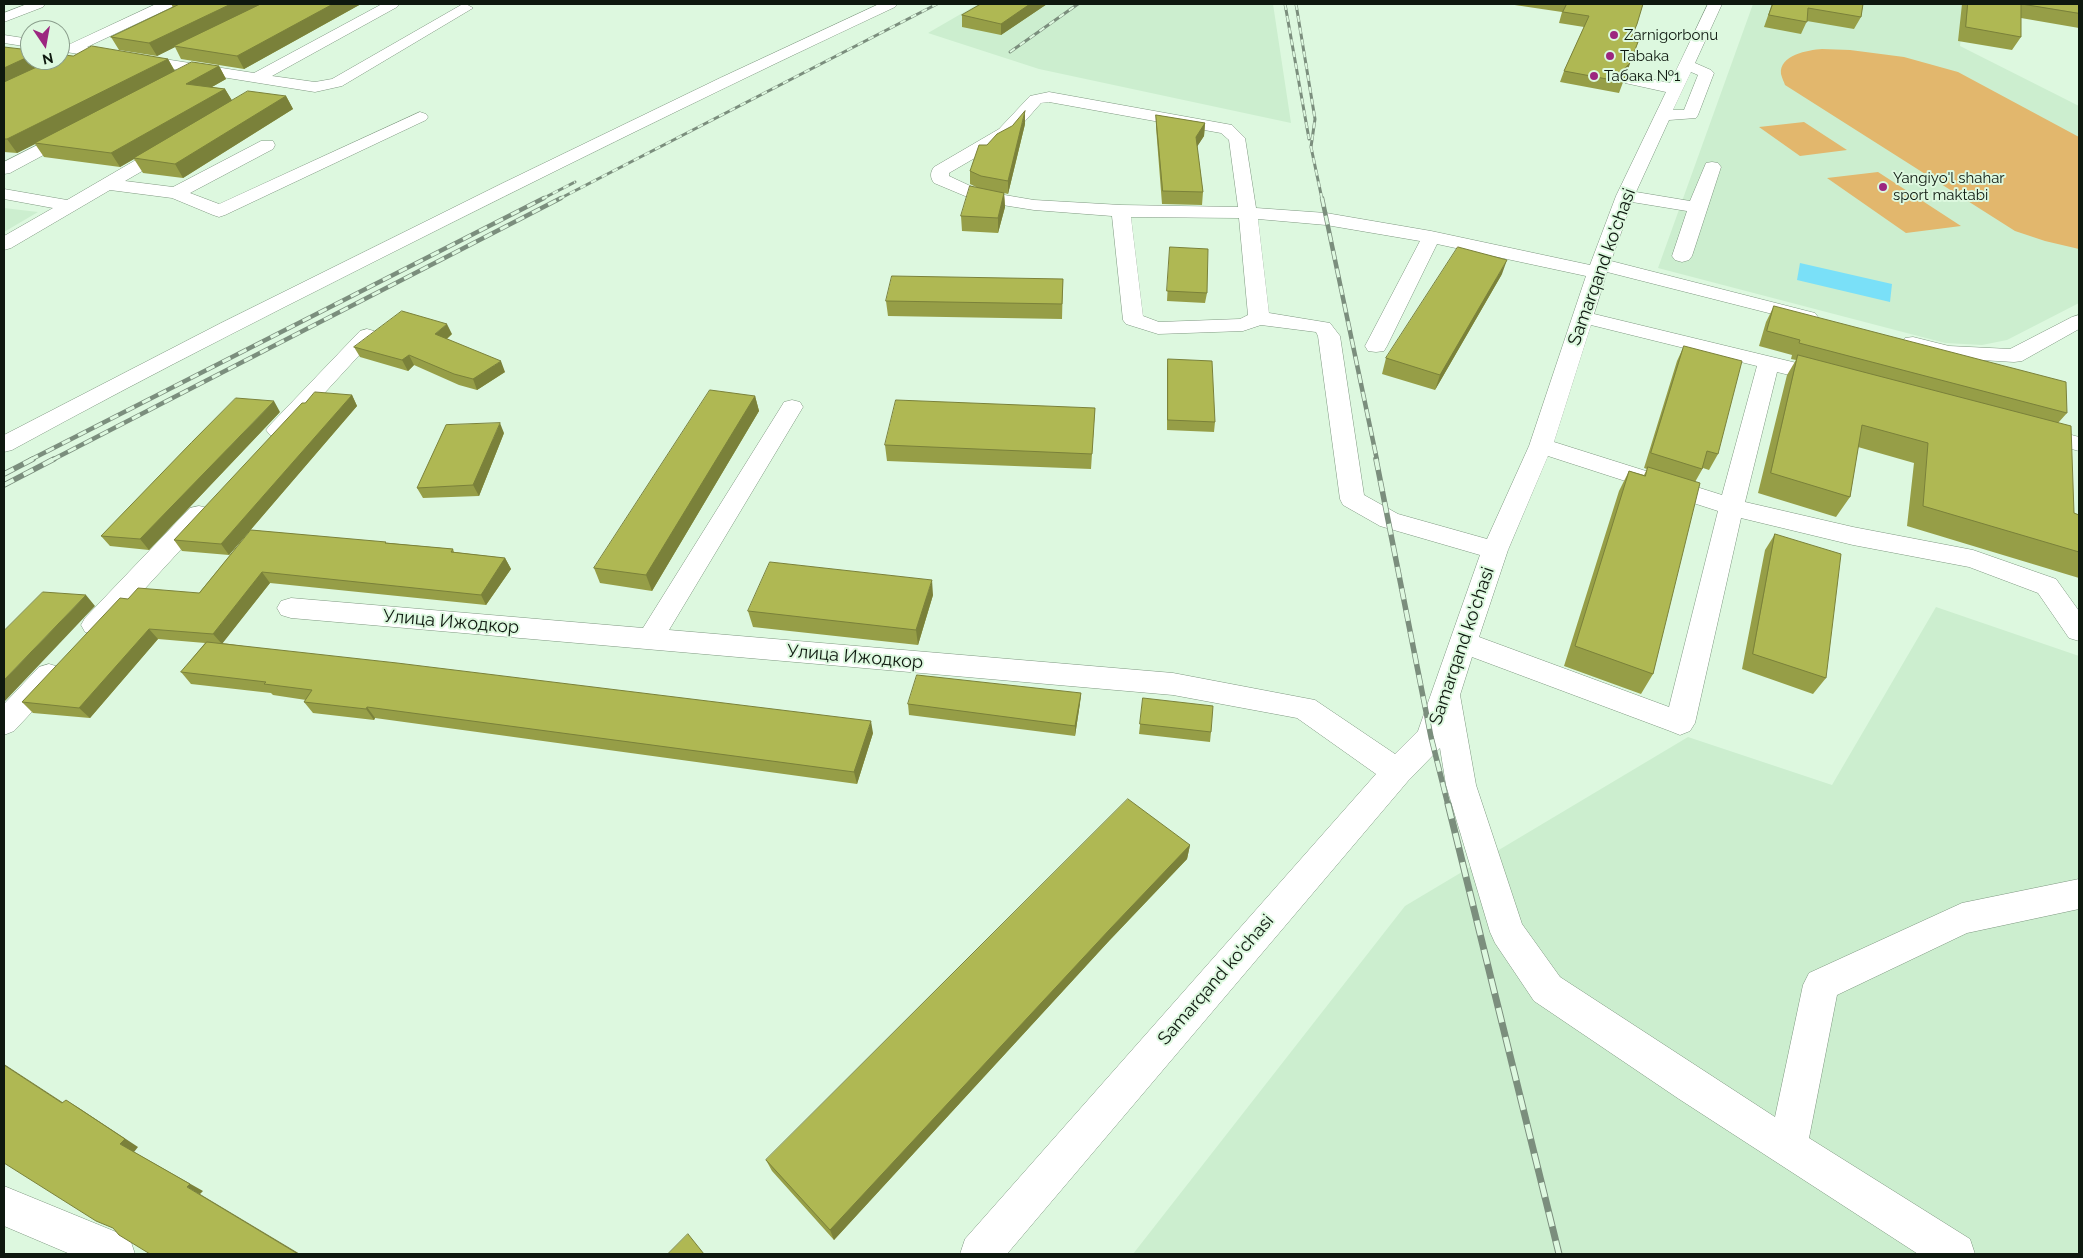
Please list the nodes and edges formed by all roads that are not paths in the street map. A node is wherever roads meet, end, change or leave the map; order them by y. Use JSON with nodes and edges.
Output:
{"nodes":[{"id":1,"x":38,"y":4,"type":"edge"},
{"id":2,"x":167,"y":4,"type":"edge"},
{"id":3,"x":392,"y":4,"type":"edge"},
{"id":4,"x":890,"y":4,"type":"edge"},
{"id":5,"x":1715,"y":4,"type":"edge"},
{"id":6,"x":466,"y":8,"type":"dead end"},
{"id":7,"x":4,"y":18,"type":"edge"},
{"id":8,"x":4,"y":39,"type":"edge"},
{"id":9,"x":20,"y":41,"type":"edge"},
{"id":10,"x":20,"y":45,"type":"edge"},
{"id":11,"x":70,"y":46,"type":"edge"},
{"id":12,"x":70,"y":49,"type":"edge"},
{"id":13,"x":183,"y":50,"type":"edge"},
{"id":14,"x":4,"y":51,"type":"edge"},
{"id":15,"x":89,"y":52,"type":"junction"},
{"id":16,"x":70,"y":61,"type":"edge"},
{"id":17,"x":158,"y":63,"type":"junction"},
{"id":18,"x":196,"y":69,"type":"junction"},
{"id":19,"x":1681,"y":77,"type":"junction"},
{"id":20,"x":1630,"y":80,"type":"edge"},
{"id":21,"x":170,"y":82,"type":"edge"},
{"id":22,"x":260,"y":83,"type":"junction"},
{"id":23,"x":420,"y":118,"type":"dead end"},
{"id":24,"x":91,"y":123,"type":"edge"},
{"id":25,"x":186,"y":138,"type":"edge"},
{"id":26,"x":267,"y":145,"type":"dead end"},
{"id":27,"x":1712,"y":167,"type":"dead end"},
{"id":28,"x":4,"y":168,"type":"edge"},
{"id":29,"x":108,"y":184,"type":"junction"},
{"id":30,"x":176,"y":193,"type":"junction"},
{"id":31,"x":4,"y":194,"type":"edge"},
{"id":32,"x":1625,"y":196,"type":"junction"},
{"id":33,"x":71,"y":206,"type":"junction"},
{"id":34,"x":1697,"y":206,"type":"junction"},
{"id":35,"x":1121,"y":211,"type":"junction"},
{"id":36,"x":1248,"y":213,"type":"junction"},
{"id":37,"x":1431,"y":237,"type":"junction"},
{"id":38,"x":4,"y":244,"type":"edge"},
{"id":39,"x":1682,"y":256,"type":"dead end"},
{"id":40,"x":1598,"y":268,"type":"junction"},
{"id":41,"x":1583,"y":317,"type":"junction"},
{"id":42,"x":1259,"y":318,"type":"junction"},
{"id":43,"x":1823,"y":320,"type":"edge"},
{"id":44,"x":2079,"y":321,"type":"edge"},
{"id":45,"x":366,"y":335,"type":"edge"},
{"id":46,"x":1890,"y":338,"type":"edge"},
{"id":47,"x":1376,"y":346,"type":"dead end"},
{"id":48,"x":1770,"y":362,"type":"junction"},
{"id":49,"x":1845,"y":382,"type":"edge"},
{"id":50,"x":792,"y":407,"type":"dead end"},
{"id":51,"x":2014,"y":427,"type":"edge"},
{"id":52,"x":2079,"y":444,"type":"edge"},
{"id":53,"x":4,"y":445,"type":"edge"},
{"id":54,"x":1541,"y":446,"type":"junction"},
{"id":55,"x":259,"y":450,"type":"edge"},
{"id":56,"x":212,"y":500,"type":"edge"},
{"id":57,"x":1730,"y":507,"type":"junction"},
{"id":58,"x":1495,"y":550,"type":"junction"},
{"id":59,"x":291,"y":608,"type":"dead end"},
{"id":60,"x":2079,"y":631,"type":"edge"},
{"id":61,"x":650,"y":639,"type":"junction"},
{"id":62,"x":1464,"y":643,"type":"junction"},
{"id":63,"x":1445,"y":692,"type":"junction"},
{"id":64,"x":4,"y":723,"type":"edge"},
{"id":65,"x":1397,"y":772,"type":"junction"},
{"id":66,"x":2079,"y":894,"type":"edge"},
{"id":67,"x":1788,"y":1148,"type":"junction"},
{"id":68,"x":4,"y":1206,"type":"edge"},
{"id":69,"x":115,"y":1254,"type":"edge"},
{"id":70,"x":980,"y":1254,"type":"edge"},
{"id":71,"x":1955,"y":1254,"type":"edge"}],
"edges":[{"from":1,"to":7,"type":"street"},
{"from":2,"to":11,"type":"street"},
{"from":3,"to":22,"type":"street"},
{"from":4,"to":53,"type":"street"},
{"from":5,"to":19,"type":"street","name":"Samarqand ko'chasi"},
{"from":6,"to":22,"type":"street"},
{"from":8,"to":9,"type":"street"},
{"from":10,"to":14,"type":"street"},
{"from":12,"to":15,"type":"street"},
{"from":13,"to":17,"type":"street"},
{"from":15,"to":16,"type":"street"},
{"from":15,"to":17,"type":"street"},
{"from":17,"to":18,"type":"street"},
{"from":18,"to":21,"type":"street"},
{"from":18,"to":22,"type":"street"},
{"from":19,"to":20,"type":"street"},
{"from":19,"to":32,"type":"street","name":"Samarqand ko'chasi"},
{"from":23,"to":30,"type":"street"},
{"from":24,"to":28,"type":"street"},
{"from":25,"to":29,"type":"street"},
{"from":26,"to":30,"type":"street"},
{"from":27,"to":34,"type":"street"},
{"from":29,"to":30,"type":"street"},
{"from":29,"to":33,"type":"street"},
{"from":31,"to":33,"type":"street"},
{"from":32,"to":34,"type":"street"},
{"from":32,"to":40,"type":"street","name":"Samarqand ko'chasi"},
{"from":33,"to":38,"type":"street"},
{"from":34,"to":39,"type":"street"},
{"from":35,"to":36,"type":"street"},
{"from":35,"to":36,"type":"street"},
{"from":35,"to":42,"type":"street"},
{"from":36,"to":37,"type":"street"},
{"from":36,"to":42,"type":"street"},
{"from":37,"to":40,"type":"street"},
{"from":37,"to":47,"type":"street"},
{"from":40,"to":41,"type":"street","name":"Samarqand ko'chasi"},
{"from":40,"to":43,"type":"street"},
{"from":41,"to":48,"type":"street"},
{"from":41,"to":54,"type":"street","name":"Samarqand ko'chasi"},
{"from":42,"to":58,"type":"street"},
{"from":44,"to":46,"type":"street"},
{"from":45,"to":55,"type":"street"},
{"from":48,"to":49,"type":"street"},
{"from":48,"to":57,"type":"street"},
{"from":50,"to":61,"type":"street"},
{"from":51,"to":52,"type":"street"},
{"from":54,"to":57,"type":"street"},
{"from":54,"to":58,"type":"street","name":"Samarqand ko'chasi"},
{"from":56,"to":64,"type":"street"},
{"from":57,"to":60,"type":"street"},
{"from":57,"to":62,"type":"street"},
{"from":58,"to":62,"type":"street","name":"Samarqand ko'chasi"},
{"from":59,"to":61,"type":"street","name":"Улица Ижодкор"},
{"from":61,"to":65,"type":"street","name":"Улица Ижодкор"},
{"from":62,"to":63,"type":"street","name":"Samarqand ko'chasi"},
{"from":63,"to":65,"type":"street","name":"Samarqand ko'chasi"},
{"from":63,"to":67,"type":"street"},
{"from":65,"to":70,"type":"street","name":"Samarqand ko'chasi"},
{"from":66,"to":67,"type":"street"},
{"from":67,"to":71,"type":"street"},
{"from":68,"to":69,"type":"street"}]}
